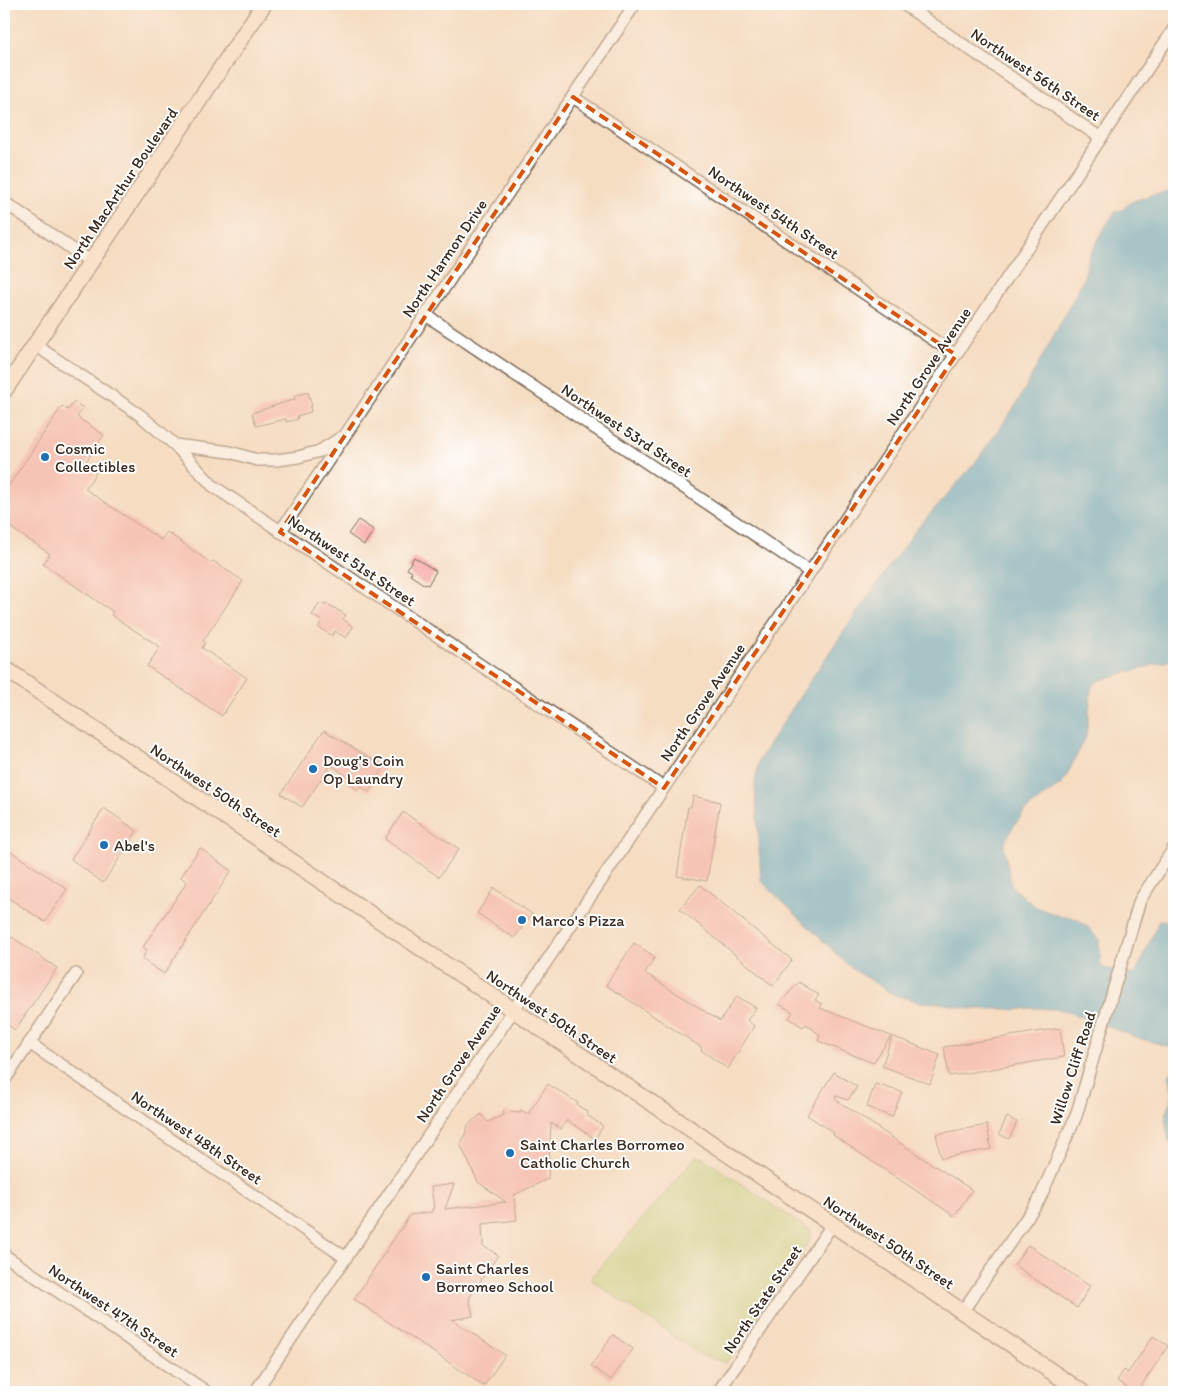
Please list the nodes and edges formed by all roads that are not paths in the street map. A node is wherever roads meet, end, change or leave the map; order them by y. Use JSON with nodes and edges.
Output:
{"nodes":[{"id":1,"x":264,"y":4,"type":"edge"},
{"id":2,"x":635,"y":4,"type":"edge"},
{"id":3,"x":902,"y":4,"type":"edge"},
{"id":4,"x":1174,"y":29,"type":"edge"},
{"id":5,"x":573,"y":97,"type":"junction"},
{"id":6,"x":1101,"y":138,"type":"junction"},
{"id":7,"x":4,"y":202,"type":"edge"},
{"id":8,"x":91,"y":262,"type":"junction"},
{"id":9,"x":426,"y":315,"type":"junction"},
{"id":10,"x":35,"y":345,"type":"junction"},
{"id":11,"x":956,"y":355,"type":"junction"},
{"id":12,"x":4,"y":391,"type":"edge"},
{"id":13,"x":346,"y":434,"type":"junction"},
{"id":14,"x":175,"y":445,"type":"junction"},
{"id":15,"x":280,"y":532,"type":"junction"},
{"id":16,"x":810,"y":572,"type":"junction"},
{"id":17,"x":4,"y":668,"type":"edge"},
{"id":18,"x":664,"y":788,"type":"junction"},
{"id":19,"x":1174,"y":848,"type":"edge"},
{"id":20,"x":76,"y":974,"type":"dead end"},
{"id":21,"x":513,"y":1011,"type":"junction"},
{"id":22,"x":29,"y":1043,"type":"junction"},
{"id":23,"x":4,"y":1081,"type":"edge"},
{"id":24,"x":832,"y":1225,"type":"junction"},
{"id":25,"x":4,"y":1255,"type":"edge"},
{"id":26,"x":346,"y":1258,"type":"junction"},
{"id":27,"x":962,"y":1312,"type":"junction"},
{"id":28,"x":207,"y":1392,"type":"edge"},
{"id":29,"x":255,"y":1392,"type":"edge"},
{"id":30,"x":718,"y":1392,"type":"edge"},
{"id":31,"x":1082,"y":1392,"type":"edge"}],
"edges":[{"from":1,"to":8,"type":"main road","name":"North MacArthur Boulevard"},
{"from":2,"to":5,"type":"street","name":"North Harmon Drive"},
{"from":3,"to":6,"type":"street","name":"Northwest 56th Street"},
{"from":4,"to":6,"type":"street","name":"North Grove Avenue"},
{"from":5,"to":9,"type":"street","name":"North Harmon Drive"},
{"from":5,"to":11,"type":"street","name":"Northwest 54th Street"},
{"from":6,"to":11,"type":"street","name":"North Grove Avenue"},
{"from":7,"to":8,"type":"street"},
{"from":8,"to":10,"type":"main road","name":"North MacArthur Boulevard"},
{"from":9,"to":13,"type":"street","name":"North Harmon Drive"},
{"from":9,"to":16,"type":"street","name":"Northwest 53rd Street"},
{"from":10,"to":12,"type":"main road","name":"North MacArthur Boulevard"},
{"from":10,"to":14,"type":"street","name":"Northwest 51st Street"},
{"from":11,"to":16,"type":"street","name":"North Grove Avenue"},
{"from":13,"to":14,"type":"street"},
{"from":13,"to":15,"type":"street","name":"North Harmon Drive"},
{"from":14,"to":15,"type":"street","name":"Northwest 51st Street"},
{"from":15,"to":18,"type":"street","name":"Northwest 51st Street"},
{"from":16,"to":18,"type":"street","name":"North Grove Avenue"},
{"from":17,"to":21,"type":"main road","name":"Northwest 50th Street"},
{"from":18,"to":21,"type":"street","name":"North Grove Avenue"},
{"from":19,"to":27,"type":"street","name":"Willow Cliff Road"},
{"from":20,"to":22,"type":"street"},
{"from":21,"to":24,"type":"main road","name":"Northwest 50th Street"},
{"from":21,"to":26,"type":"street","name":"North Grove Avenue"},
{"from":22,"to":23,"type":"street"},
{"from":22,"to":26,"type":"street","name":"Northwest 48th Street"},
{"from":24,"to":27,"type":"main road","name":"Northwest 50th Street"},
{"from":24,"to":30,"type":"street","name":"North State Street"},
{"from":25,"to":28,"type":"street","name":"Northwest 47th Street"},
{"from":26,"to":29,"type":"street","name":"North Grove Avenue"},
{"from":27,"to":31,"type":"main road","name":"Northwest 50th Street"}]}
